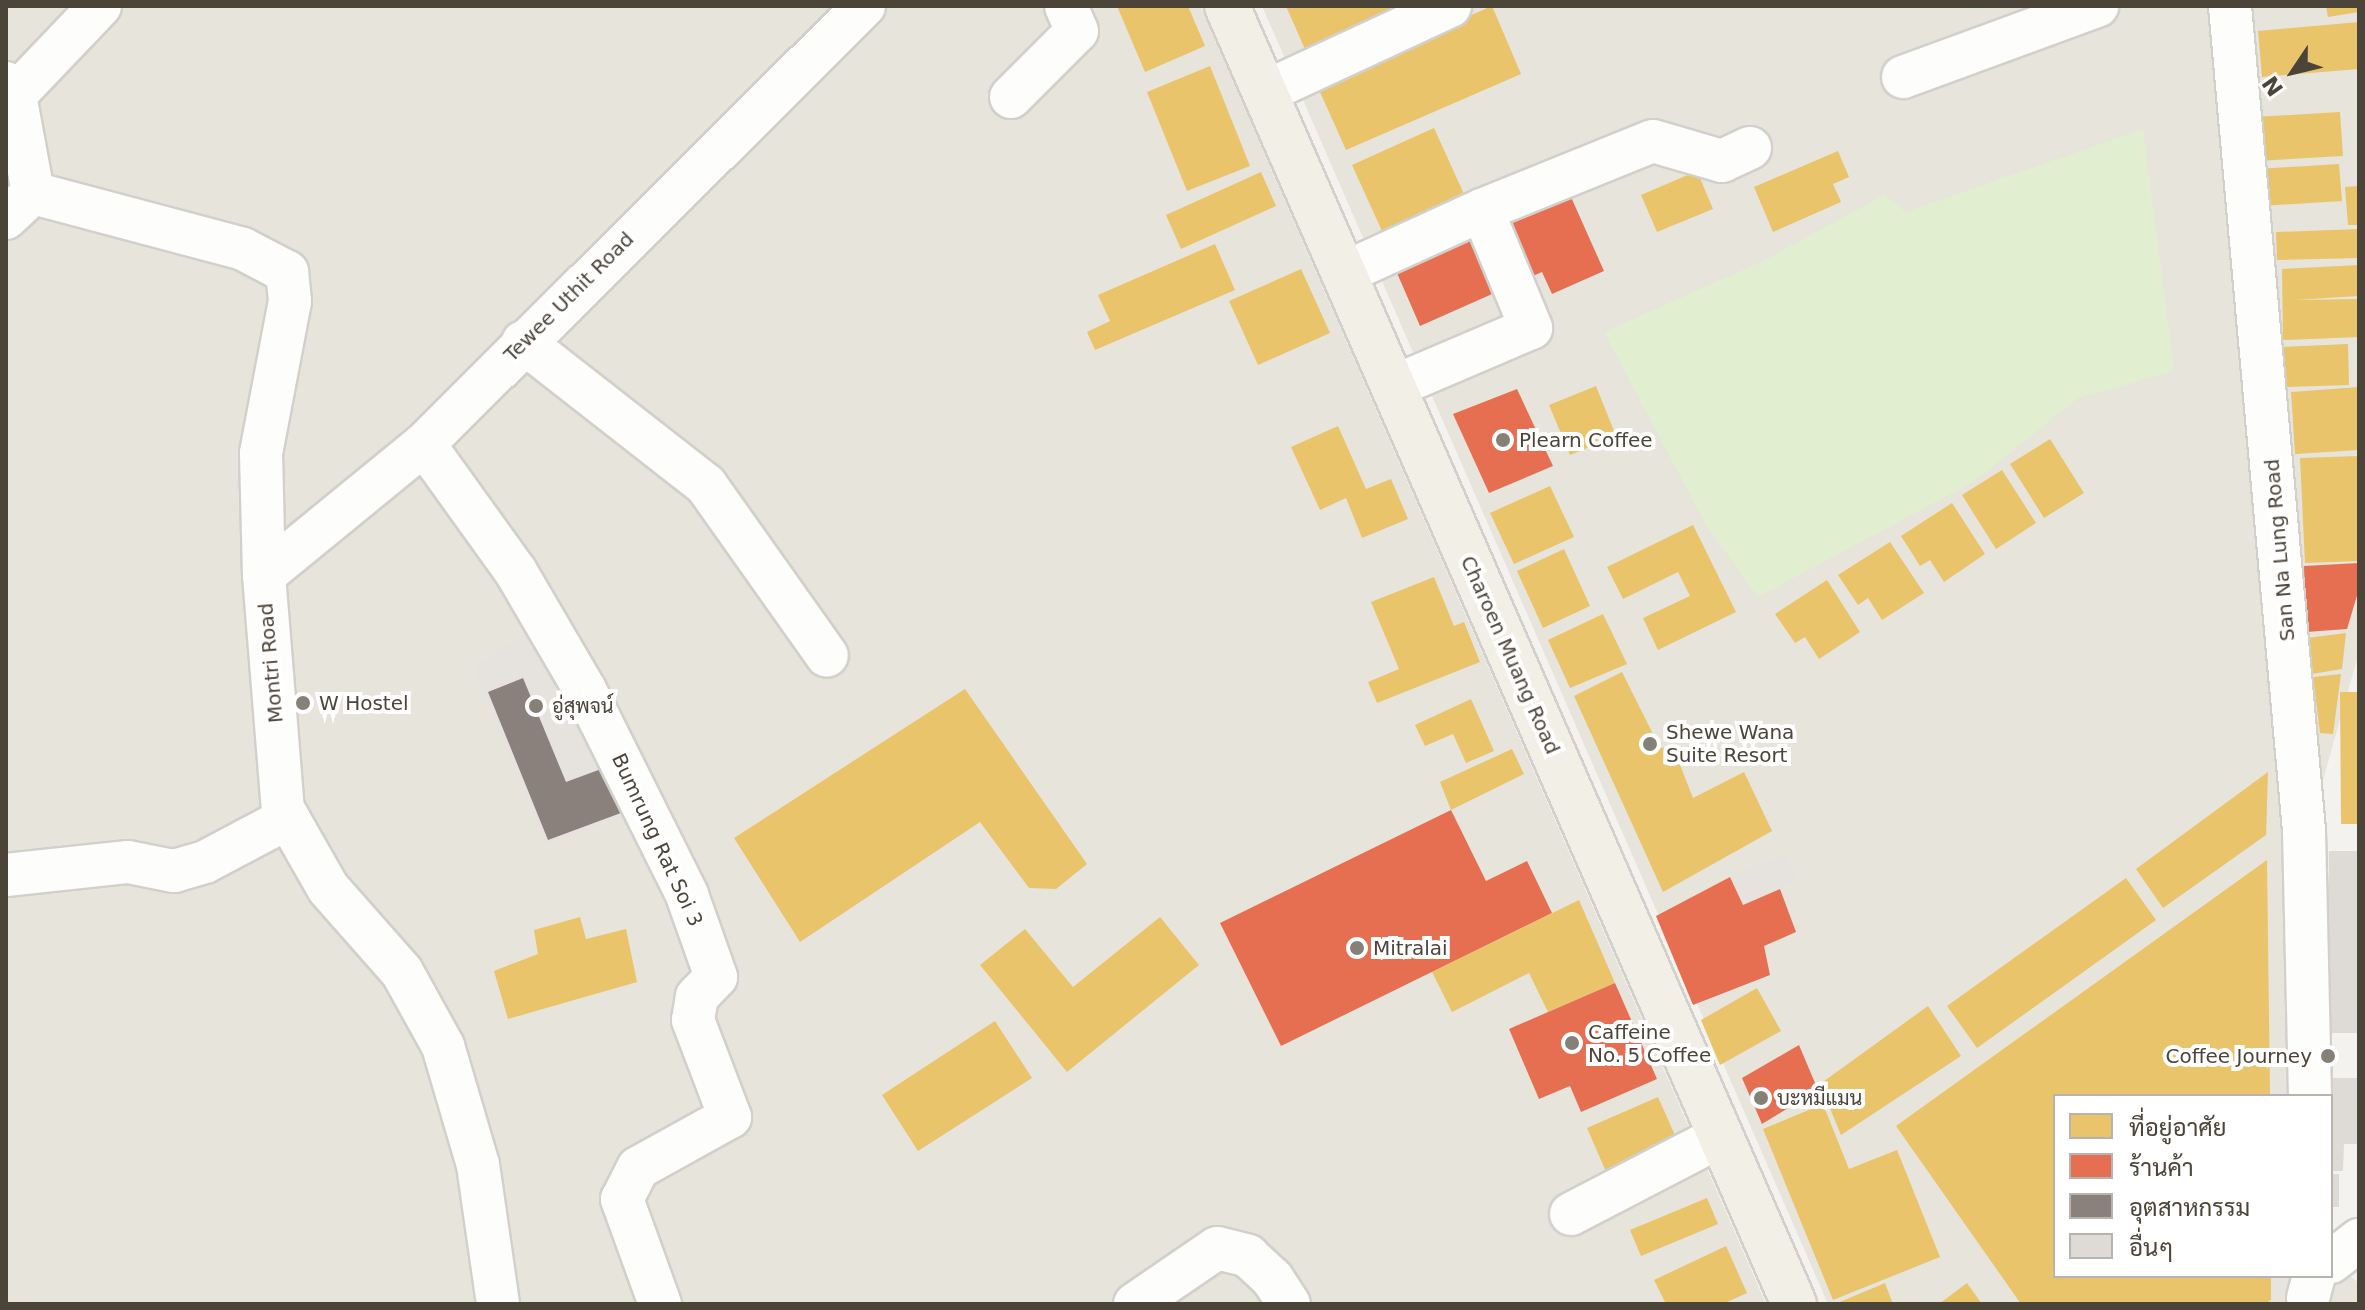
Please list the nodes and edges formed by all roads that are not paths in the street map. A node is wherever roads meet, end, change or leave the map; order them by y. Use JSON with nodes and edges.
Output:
{"nodes":[{"id":1,"x":100,"y":6,"type":"edge"},
{"id":2,"x":864,"y":6,"type":"edge"},
{"id":3,"x":1066,"y":6,"type":"edge"},
{"id":4,"x":1227,"y":6,"type":"edge"},
{"id":5,"x":1450,"y":6,"type":"edge"},
{"id":6,"x":2097,"y":6,"type":"edge"},
{"id":7,"x":2230,"y":6,"type":"edge"},
{"id":8,"x":1903,"y":77,"type":"dead end"},
{"id":9,"x":10,"y":89,"type":"edge"},
{"id":10,"x":1265,"y":92,"type":"junction"},
{"id":11,"x":1011,"y":97,"type":"dead end"},
{"id":12,"x":1750,"y":148,"type":"dead end"},
{"id":13,"x":20,"y":206,"type":"edge"},
{"id":14,"x":1482,"y":210,"type":"junction"},
{"id":15,"x":1344,"y":273,"type":"junction"},
{"id":16,"x":523,"y":342,"type":"junction"},
{"id":17,"x":1393,"y":387,"type":"junction"},
{"id":18,"x":424,"y":444,"type":"junction"},
{"id":19,"x":264,"y":575,"type":"junction"},
{"id":20,"x":827,"y":656,"type":"dead end"},
{"id":21,"x":288,"y":818,"type":"junction"},
{"id":22,"x":6,"y":875,"type":"edge"},
{"id":23,"x":2310,"y":1094,"type":"edge"},
{"id":24,"x":1721,"y":1136,"type":"junction"},
{"id":25,"x":1571,"y":1214,"type":"dead end"},
{"id":26,"x":2359,"y":1240,"type":"edge"},
{"id":27,"x":2333,"y":1260,"type":"edge"},
{"id":28,"x":1784,"y":1301,"type":"edge"},
{"id":29,"x":498,"y":1304,"type":"edge"},
{"id":30,"x":660,"y":1304,"type":"edge"},
{"id":31,"x":1135,"y":1304,"type":"edge"},
{"id":32,"x":1289,"y":1304,"type":"edge"}],
"edges":[{"from":1,"to":9,"type":"street"},
{"from":2,"to":16,"type":"street","name":"Tewee Uthit Road"},
{"from":3,"to":11,"type":"street"},
{"from":4,"to":10,"type":"main road","name":"Charoen Muang Road"},
{"from":5,"to":10,"type":"street"},
{"from":6,"to":8,"type":"street"},
{"from":7,"to":23,"type":"street","name":"San Na Lung Road"},
{"from":9,"to":13,"type":"street"},
{"from":10,"to":15,"type":"main road","name":"Charoen Muang Road"},
{"from":12,"to":14,"type":"street"},
{"from":13,"to":19,"type":"street","name":"Montri Road"},
{"from":14,"to":15,"type":"street"},
{"from":14,"to":17,"type":"street"},
{"from":15,"to":17,"type":"main road","name":"Charoen Muang Road"},
{"from":16,"to":18,"type":"street","name":"Tewee Uthit Road"},
{"from":16,"to":20,"type":"street"},
{"from":17,"to":24,"type":"main road","name":"Charoen Muang Road"},
{"from":18,"to":19,"type":"street","name":"Tewee Uthit Road"},
{"from":18,"to":30,"type":"street","name":"Bumrung Rat Soi 3"},
{"from":19,"to":21,"type":"street","name":"Montri Road"},
{"from":21,"to":22,"type":"street"},
{"from":21,"to":29,"type":"street","name":"Montri Road"},
{"from":24,"to":25,"type":"street"},
{"from":24,"to":28,"type":"main road","name":"Charoen Muang Road"},
{"from":26,"to":27,"type":"street"},
{"from":31,"to":32,"type":"street"}]}
